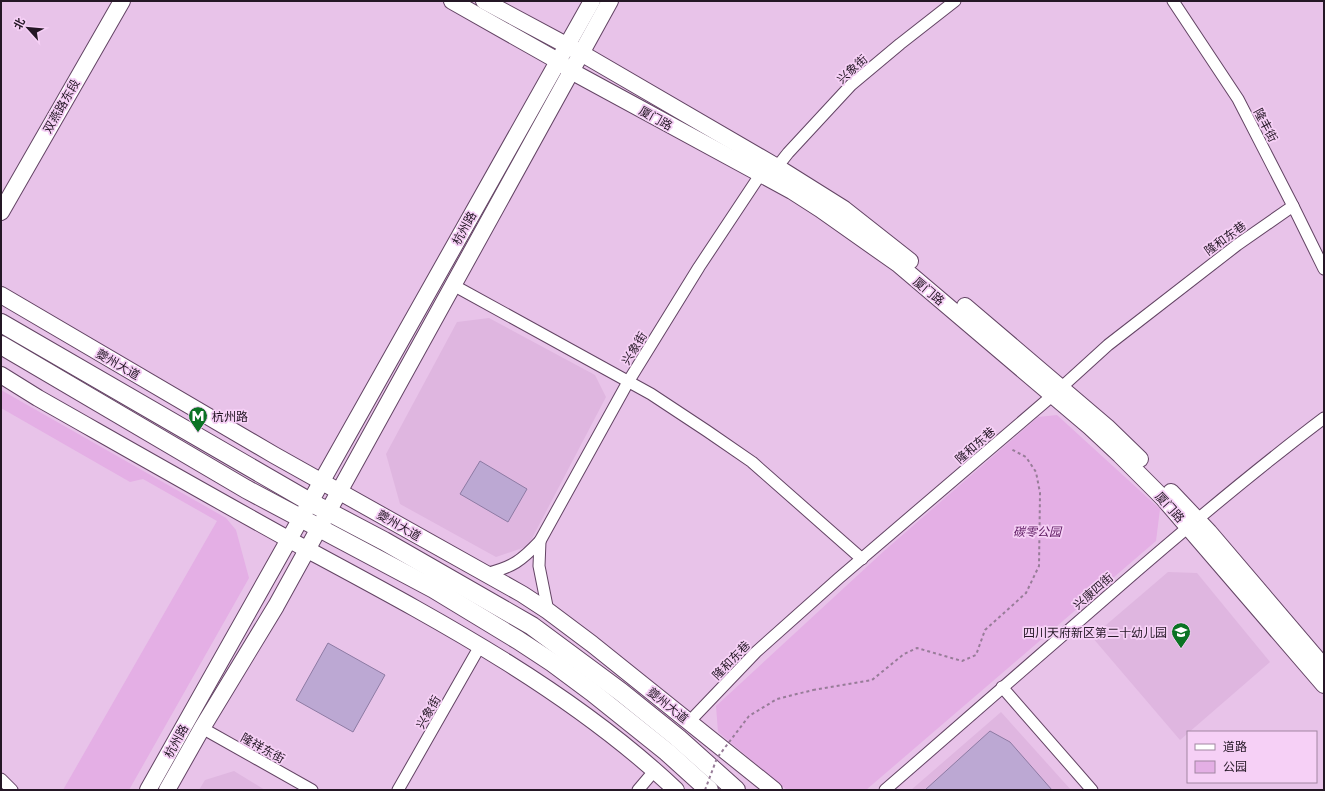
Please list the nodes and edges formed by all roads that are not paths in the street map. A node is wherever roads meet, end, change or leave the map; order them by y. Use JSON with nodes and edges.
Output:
{"nodes":[{"id":1,"x":122,"y":1,"type":"edge"},
{"id":2,"x":452,"y":1,"type":"edge"},
{"id":3,"x":484,"y":1,"type":"edge"},
{"id":4,"x":592,"y":1,"type":"edge"},
{"id":5,"x":610,"y":1,"type":"edge"},
{"id":6,"x":955,"y":1,"type":"edge"},
{"id":7,"x":1172,"y":1,"type":"edge"},
{"id":8,"x":567,"y":45,"type":"junction"},
{"id":9,"x":581,"y":53,"type":"junction"},
{"id":10,"x":558,"y":61,"type":"junction"},
{"id":11,"x":571,"y":72,"type":"junction"},
{"id":12,"x":777,"y":167,"type":"junction"},
{"id":13,"x":760,"y":175,"type":"junction"},
{"id":14,"x":1293,"y":206,"type":"junction"},
{"id":15,"x":1,"y":212,"type":"edge"},
{"id":16,"x":1324,"y":269,"type":"edge"},
{"id":17,"x":453,"y":285,"type":"junction"},
{"id":18,"x":1,"y":295,"type":"edge"},
{"id":19,"x":1,"y":323,"type":"edge"},
{"id":20,"x":1,"y":345,"type":"edge"},
{"id":21,"x":1,"y":375,"type":"edge"},
{"id":22,"x":628,"y":382,"type":"junction"},
{"id":23,"x":1057,"y":392,"type":"junction"},
{"id":24,"x":1324,"y":418,"type":"edge"},
{"id":25,"x":322,"y":481,"type":"junction"},
{"id":26,"x":340,"y":491,"type":"junction"},
{"id":27,"x":310,"y":502,"type":"junction"},
{"id":28,"x":328,"y":512,"type":"junction"},
{"id":29,"x":301,"y":518,"type":"junction"},
{"id":30,"x":1192,"y":523,"type":"junction"},
{"id":31,"x":319,"y":528,"type":"junction"},
{"id":32,"x":289,"y":539,"type":"junction"},
{"id":33,"x":540,"y":541,"type":"junction"},
{"id":34,"x":307,"y":549,"type":"junction"},
{"id":35,"x":862,"y":559,"type":"junction"},
{"id":36,"x":485,"y":574,"type":"junction"},
{"id":37,"x":548,"y":611,"type":"junction"},
{"id":38,"x":480,"y":646,"type":"junction"},
{"id":39,"x":1324,"y":667,"type":"edge"},
{"id":40,"x":1324,"y":685,"type":"edge"},
{"id":41,"x":1002,"y":687,"type":"junction"},
{"id":42,"x":689,"y":722,"type":"junction"},
{"id":43,"x":202,"y":728,"type":"junction"},
{"id":44,"x":655,"y":770,"type":"junction"},
{"id":45,"x":1,"y":779,"type":"edge"},
{"id":46,"x":12,"y":790,"type":"edge"},
{"id":47,"x":148,"y":790,"type":"edge"},
{"id":48,"x":167,"y":790,"type":"edge"},
{"id":49,"x":312,"y":790,"type":"edge"},
{"id":50,"x":398,"y":790,"type":"edge"},
{"id":51,"x":638,"y":790,"type":"edge"},
{"id":52,"x":676,"y":790,"type":"edge"},
{"id":53,"x":709,"y":790,"type":"edge"},
{"id":54,"x":736,"y":790,"type":"edge"},
{"id":55,"x":774,"y":790,"type":"edge"},
{"id":56,"x":885,"y":790,"type":"edge"},
{"id":57,"x":1092,"y":790,"type":"edge"}],
"edges":[{"from":1,"to":15,"type":"main road","name":"双燕路东段"},
{"from":2,"to":10,"type":"main road","name":"厦门路"},
{"from":3,"to":8,"type":"main road","name":"厦门路"},
{"from":4,"to":8,"type":"main road","name":"杭州路"},
{"from":5,"to":9,"type":"main road","name":"杭州路"},
{"from":6,"to":12,"type":"street","name":"兴象街"},
{"from":7,"to":14,"type":"street","name":"隆丰街"},
{"from":8,"to":9,"type":"main road","name":"厦门路"},
{"from":8,"to":10,"type":"main road","name":"杭州路"},
{"from":9,"to":11,"type":"main road","name":"杭州路"},
{"from":9,"to":12,"type":"main road","name":"厦门路"},
{"from":10,"to":11,"type":"main road","name":"厦门路"},
{"from":10,"to":25,"type":"main road","name":"杭州路"},
{"from":11,"to":13,"type":"main road","name":"厦门路"},
{"from":11,"to":17,"type":"main road","name":"杭州路"},
{"from":12,"to":23,"type":"main road","name":"厦门路"},
{"from":13,"to":22,"type":"street","name":"兴象街"},
{"from":13,"to":23,"type":"main road","name":"厦门路"},
{"from":14,"to":16,"type":"street","name":"隆丰街"},
{"from":14,"to":23,"type":"street","name":"隆和东巷"},
{"from":17,"to":22,"type":"street"},
{"from":17,"to":26,"type":"main road","name":"杭州路"},
{"from":18,"to":25,"type":"main road","name":"夔州大道"},
{"from":19,"to":27,"type":"main road","name":"夔州大道"},
{"from":20,"to":29,"type":"main road"},
{"from":21,"to":32,"type":"main road"},
{"from":22,"to":33,"type":"street","name":"兴象街"},
{"from":22,"to":35,"type":"street"},
{"from":23,"to":30,"type":"main road","name":"厦门路"},
{"from":23,"to":35,"type":"street","name":"隆和东巷"},
{"from":24,"to":30,"type":"street","name":"兴康四街"},
{"from":25,"to":26,"type":"main road","name":"夔州大道"},
{"from":25,"to":27,"type":"main road","name":"杭州路"},
{"from":26,"to":28,"type":"main road","name":"杭州路"},
{"from":26,"to":36,"type":"main road","name":"夔州大道"},
{"from":27,"to":28,"type":"main road","name":"夔州大道"},
{"from":27,"to":29,"type":"main road","name":"杭州路"},
{"from":28,"to":31,"type":"main road","name":"杭州路"},
{"from":28,"to":54,"type":"main road","name":"夔州大道"},
{"from":29,"to":31,"type":"main road"},
{"from":29,"to":32,"type":"main road","name":"杭州路"},
{"from":30,"to":39,"type":"main road","name":"厦门路"},
{"from":30,"to":40,"type":"main road","name":"厦门路"},
{"from":30,"to":41,"type":"street","name":"兴康四街"},
{"from":31,"to":34,"type":"main road","name":"杭州路"},
{"from":31,"to":53,"type":"main road"},
{"from":32,"to":34,"type":"main road"},
{"from":32,"to":47,"type":"main road","name":"杭州路"},
{"from":33,"to":36,"type":"street","name":"兴象街"},
{"from":33,"to":37,"type":"street","name":"兴象街"},
{"from":34,"to":38,"type":"main road"},
{"from":34,"to":43,"type":"main road","name":"杭州路"},
{"from":35,"to":42,"type":"street","name":"隆和东巷"},
{"from":36,"to":37,"type":"main road","name":"夔州大道"},
{"from":37,"to":42,"type":"main road","name":"夔州大道"},
{"from":38,"to":44,"type":"main road"},
{"from":38,"to":50,"type":"street","name":"兴象街"},
{"from":41,"to":56,"type":"street","name":"兴康四街"},
{"from":41,"to":57,"type":"street"},
{"from":42,"to":55,"type":"main road","name":"夔州大道"},
{"from":43,"to":48,"type":"main road","name":"杭州路"},
{"from":43,"to":49,"type":"street","name":"隆祥东街"},
{"from":44,"to":51,"type":"street"},
{"from":44,"to":52,"type":"main road"},
{"from":45,"to":46,"type":"street"}]}
